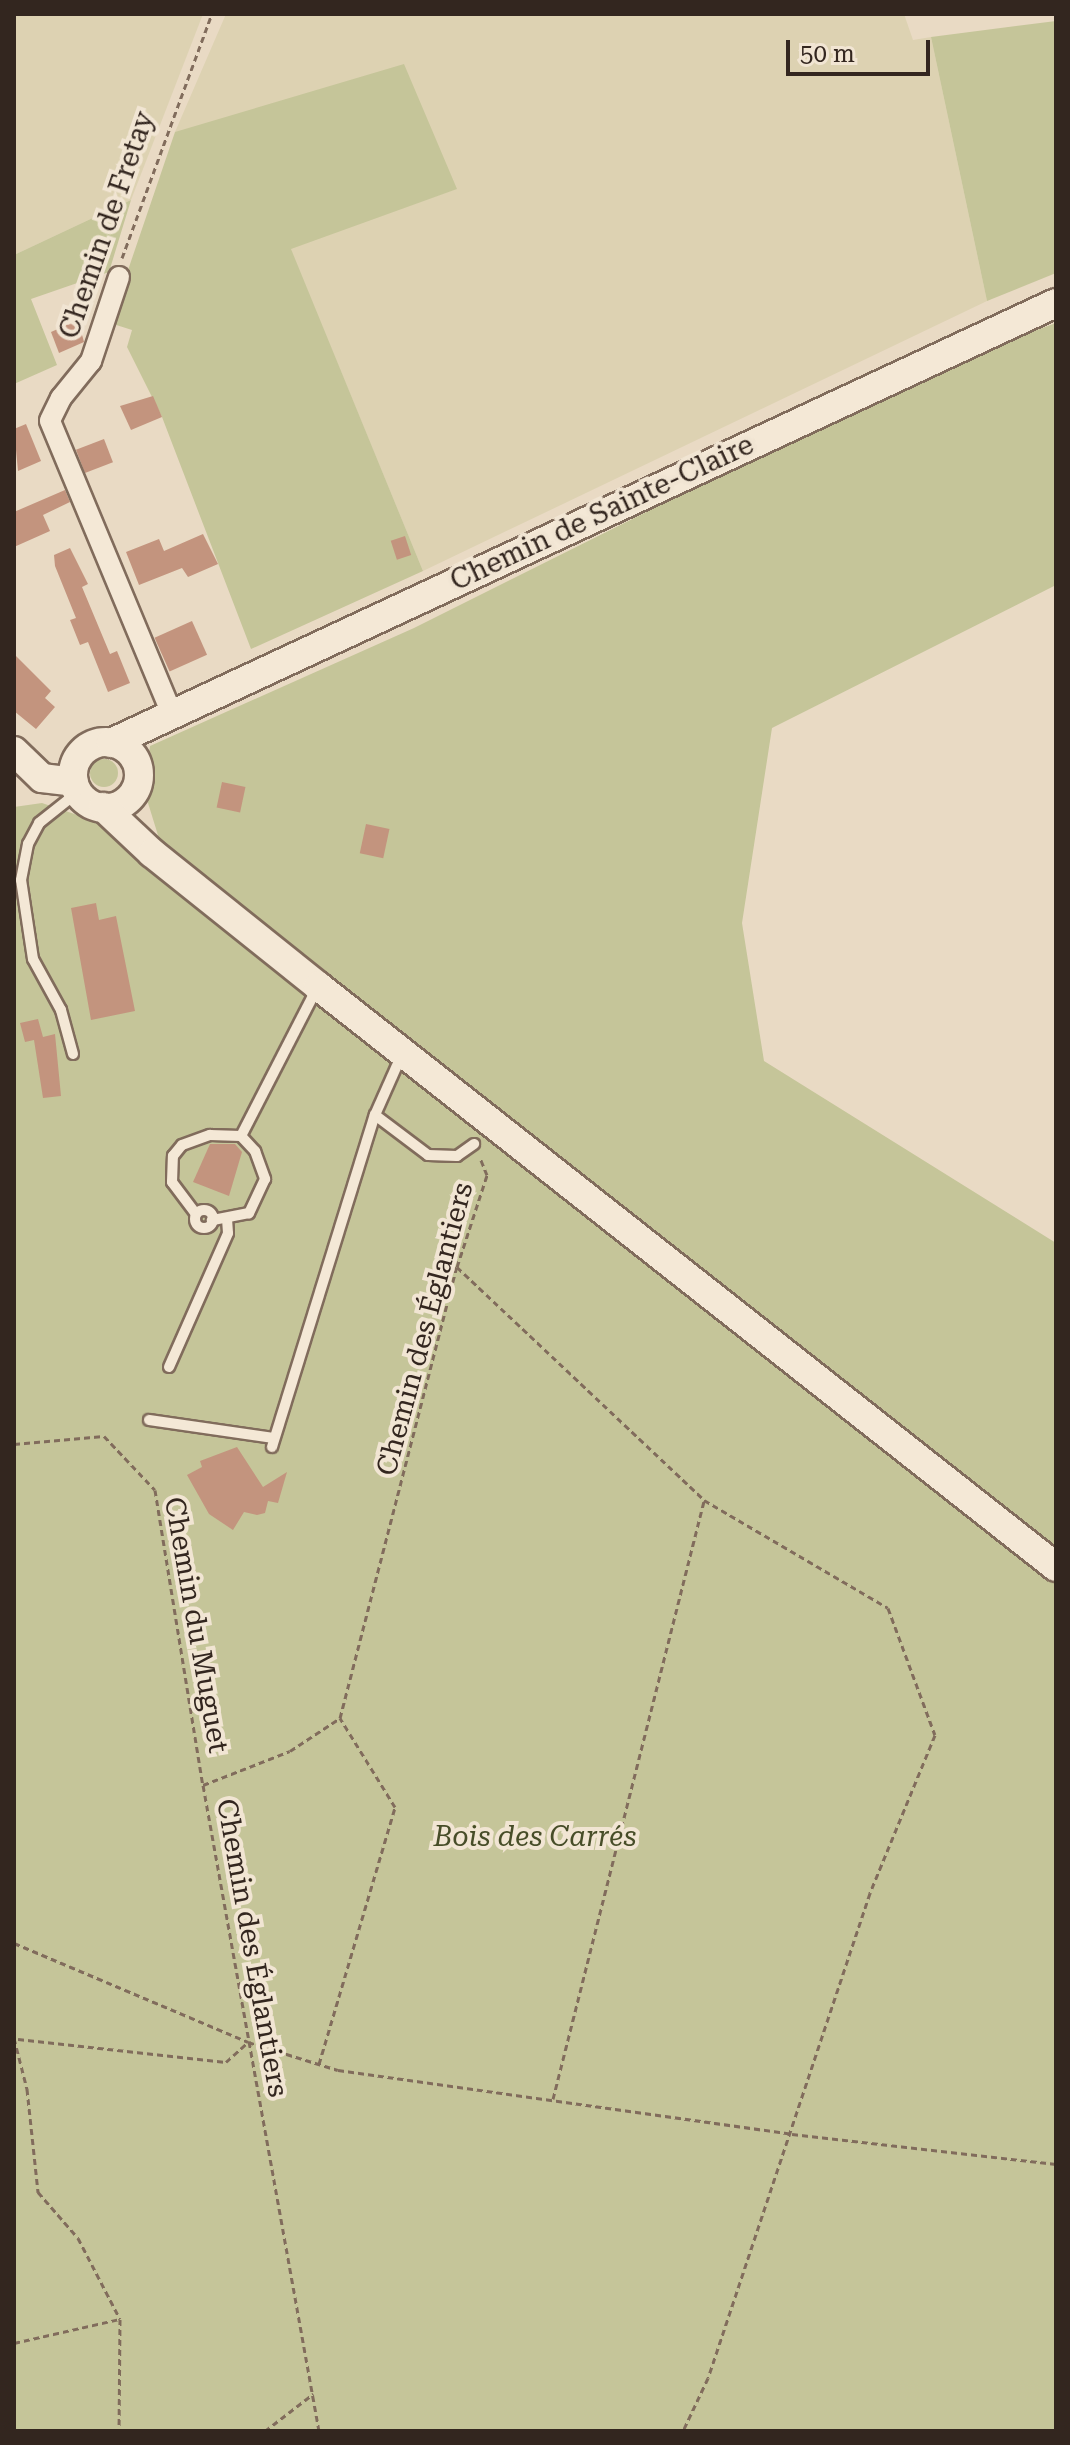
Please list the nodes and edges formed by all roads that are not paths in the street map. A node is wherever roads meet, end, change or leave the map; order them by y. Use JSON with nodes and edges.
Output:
{"nodes":[{"id":1,"x":119,"y":277,"type":"road end"},
{"id":2,"x":1056,"y":303,"type":"edge"},
{"id":3,"x":160,"y":718,"type":"junction"},
{"id":4,"x":111,"y":743,"type":"junction"},
{"id":5,"x":14,"y":751,"type":"edge"},
{"id":6,"x":136,"y":778,"type":"junction"},
{"id":7,"x":76,"y":779,"type":"junction"},
{"id":8,"x":103,"y":807,"type":"junction"},
{"id":9,"x":152,"y":853,"type":"junction"},
{"id":10,"x":318,"y":986,"type":"junction"},
{"id":11,"x":403,"y":1052,"type":"junction"},
{"id":12,"x":73,"y":1054,"type":"dead end"},
{"id":13,"x":375,"y":1115,"type":"junction"},
{"id":14,"x":241,"y":1136,"type":"junction"},
{"id":15,"x":474,"y":1144,"type":"road end"},
{"id":16,"x":227,"y":1219,"type":"junction"},
{"id":17,"x":169,"y":1367,"type":"dead end"},
{"id":18,"x":149,"y":1420,"type":"dead end"},
{"id":19,"x":1056,"y":1567,"type":"edge"}],
"edges":[{"from":1,"to":3,"type":"street","name":"Chemin de Fretay"},
{"from":2,"to":3,"type":"main road","name":"Chemin de Sainte-Claire"},
{"from":3,"to":4,"type":"main road","name":"Chemin de Sainte-Claire"},
{"from":3,"to":6,"type":"main road"},
{"from":4,"to":6,"type":"main road"},
{"from":4,"to":7,"type":"main road"},
{"from":5,"to":7,"type":"main road"},
{"from":6,"to":8,"type":"main road"},
{"from":6,"to":9,"type":"main road"},
{"from":7,"to":8,"type":"main road"},
{"from":7,"to":12,"type":"lane"},
{"from":8,"to":9,"type":"main road"},
{"from":9,"to":10,"type":"main road"},
{"from":10,"to":11,"type":"main road"},
{"from":10,"to":14,"type":"lane"},
{"from":11,"to":13,"type":"lane"},
{"from":11,"to":19,"type":"main road"},
{"from":13,"to":15,"type":"lane"},
{"from":13,"to":18,"type":"lane"},
{"from":14,"to":16,"type":"lane"},
{"from":14,"to":16,"type":"lane"},
{"from":16,"to":17,"type":"lane"}]}
